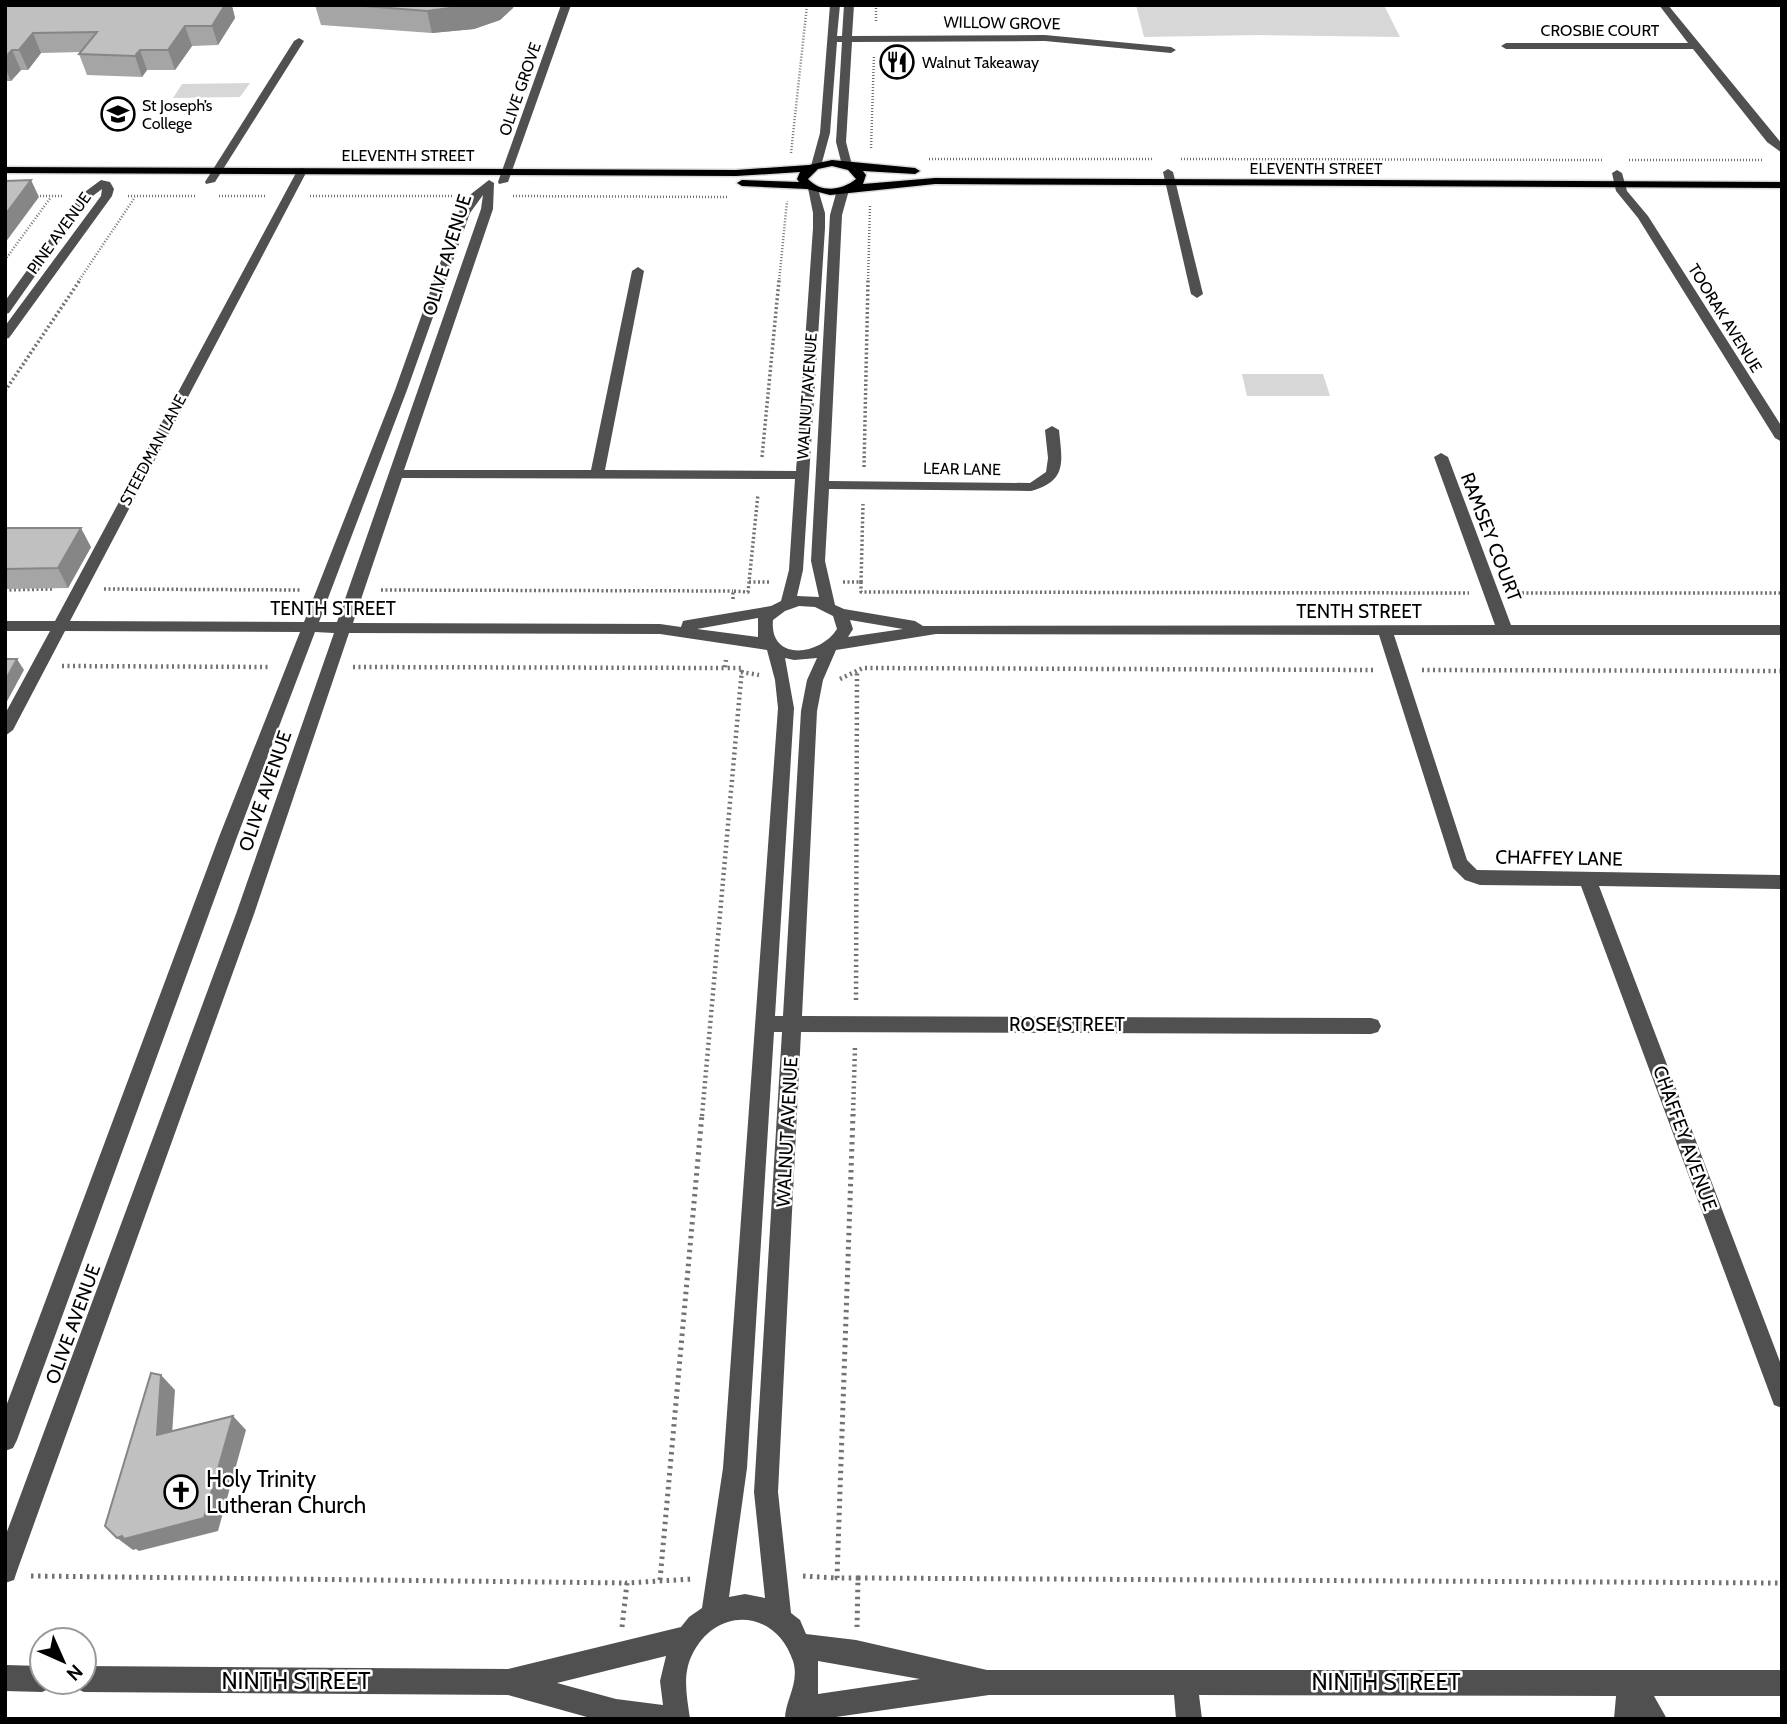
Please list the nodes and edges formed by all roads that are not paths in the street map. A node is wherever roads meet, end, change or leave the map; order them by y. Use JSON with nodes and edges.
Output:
{"nodes":[{"id":1,"x":566,"y":5,"type":"edge"},
{"id":2,"x":835,"y":5,"type":"edge"},
{"id":3,"x":849,"y":5,"type":"edge"},
{"id":4,"x":1663,"y":5,"type":"edge"},
{"id":5,"x":847,"y":38,"type":"junction"},
{"id":6,"x":833,"y":39,"type":"junction"},
{"id":7,"x":299,"y":41,"type":"dead end"},
{"id":8,"x":1695,"y":46,"type":"junction"},
{"id":9,"x":1506,"y":47,"type":"dead end"},
{"id":10,"x":1171,"y":50,"type":"dead end"},
{"id":11,"x":1770,"y":140,"type":"junction"},
{"id":12,"x":1782,"y":150,"type":"edge"},
{"id":13,"x":1782,"y":161,"type":"edge"},
{"id":14,"x":847,"y":162,"type":"junction"},
{"id":15,"x":814,"y":167,"type":"junction"},
{"id":16,"x":5,"y":170,"type":"edge"},
{"id":17,"x":113,"y":170,"type":"junction"},
{"id":18,"x":1782,"y":173,"type":"edge"},
{"id":19,"x":213,"y":176,"type":"junction"},
{"id":20,"x":299,"y":176,"type":"junction"},
{"id":21,"x":1169,"y":178,"type":"junction"},
{"id":22,"x":1622,"y":181,"type":"junction"},
{"id":23,"x":5,"y":182,"type":"edge"},
{"id":24,"x":104,"y":182,"type":"junction"},
{"id":25,"x":1782,"y":184,"type":"edge"},
{"id":26,"x":493,"y":186,"type":"junction"},
{"id":27,"x":811,"y":187,"type":"junction"},
{"id":28,"x":847,"y":189,"type":"junction"},
{"id":29,"x":638,"y":271,"type":"dead end"},
{"id":30,"x":1197,"y":294,"type":"dead end"},
{"id":31,"x":5,"y":310,"type":"edge"},
{"id":32,"x":5,"y":335,"type":"edge"},
{"id":33,"x":1052,"y":430,"type":"dead end"},
{"id":34,"x":1782,"y":438,"type":"edge"},
{"id":35,"x":1441,"y":457,"type":"dead end"},
{"id":36,"x":396,"y":474,"type":"junction"},
{"id":37,"x":597,"y":475,"type":"junction"},
{"id":38,"x":801,"y":475,"type":"junction"},
{"id":39,"x":822,"y":485,"type":"junction"},
{"id":40,"x":788,"y":603,"type":"junction"},
{"id":41,"x":834,"y":609,"type":"junction"},
{"id":42,"x":773,"y":611,"type":"junction"},
{"id":43,"x":5,"y":626,"type":"edge"},
{"id":44,"x":59,"y":626,"type":"junction"},
{"id":45,"x":309,"y":628,"type":"junction"},
{"id":46,"x":343,"y":628,"type":"junction"},
{"id":47,"x":660,"y":629,"type":"junction"},
{"id":48,"x":936,"y":629,"type":"junction"},
{"id":49,"x":1385,"y":630,"type":"junction"},
{"id":50,"x":1505,"y":630,"type":"junction"},
{"id":51,"x":1782,"y":630,"type":"edge"},
{"id":52,"x":771,"y":645,"type":"junction"},
{"id":53,"x":832,"y":647,"type":"junction"},
{"id":54,"x":5,"y":730,"type":"edge"},
{"id":55,"x":1588,"y":880,"type":"junction"},
{"id":56,"x":1782,"y":882,"type":"edge"},
{"id":57,"x":764,"y":1024,"type":"junction"},
{"id":58,"x":793,"y":1024,"type":"junction"},
{"id":59,"x":1371,"y":1026,"type":"dead end"},
{"id":60,"x":1782,"y":1397,"type":"edge"},
{"id":61,"x":5,"y":1440,"type":"edge"},
{"id":62,"x":12,"y":1574,"type":"edge"},
{"id":63,"x":714,"y":1613,"type":"junction"},
{"id":64,"x":779,"y":1617,"type":"junction"},
{"id":65,"x":685,"y":1639,"type":"junction"},
{"id":66,"x":802,"y":1646,"type":"junction"},
{"id":67,"x":5,"y":1678,"type":"edge"},
{"id":68,"x":28,"y":1679,"type":"edge"},
{"id":69,"x":98,"y":1679,"type":"edge"},
{"id":70,"x":508,"y":1682,"type":"junction"},
{"id":71,"x":989,"y":1682,"type":"junction"},
{"id":72,"x":1185,"y":1682,"type":"junction"},
{"id":73,"x":1630,"y":1682,"type":"junction"},
{"id":74,"x":1782,"y":1683,"type":"edge"},
{"id":75,"x":798,"y":1714,"type":"edge"},
{"id":76,"x":671,"y":1719,"type":"edge"},
{"id":77,"x":677,"y":1719,"type":"edge"},
{"id":78,"x":1189,"y":1719,"type":"edge"},
{"id":79,"x":1627,"y":1719,"type":"edge"},
{"id":80,"x":1654,"y":1719,"type":"edge"}],
"edges":[{"from":1,"to":26,"type":"street","name":"OLIVE GROVE"},
{"from":2,"to":6,"type":"street"},
{"from":3,"to":5,"type":"street"},
{"from":4,"to":8,"type":"street"},
{"from":5,"to":6,"type":"street","name":"WILLOW GROVE"},
{"from":5,"to":10,"type":"street","name":"WILLOW GROVE"},
{"from":5,"to":14,"type":"street"},
{"from":6,"to":15,"type":"street"},
{"from":7,"to":19,"type":"street"},
{"from":8,"to":9,"type":"street","name":"CROSBIE COURT"},
{"from":8,"to":11,"type":"street"},
{"from":11,"to":12,"type":"street"},
{"from":11,"to":13,"type":"street"},
{"from":14,"to":15,"type":"main road","name":"ELEVENTH STREET"},
{"from":14,"to":21,"type":"main road","name":"ELEVENTH STREET"},
{"from":14,"to":28,"type":"main road"},
{"from":15,"to":26,"type":"main road","name":"ELEVENTH STREET"},
{"from":15,"to":27,"type":"main road"},
{"from":16,"to":17,"type":"main road","name":"ELEVENTH STREET"},
{"from":17,"to":19,"type":"main road","name":"ELEVENTH STREET"},
{"from":17,"to":24,"type":"main road","name":"PINE AVENUE"},
{"from":18,"to":22,"type":"main road","name":"ELEVENTH STREET"},
{"from":19,"to":20,"type":"main road","name":"ELEVENTH STREET"},
{"from":19,"to":24,"type":"main road","name":"ELEVENTH STREET"},
{"from":20,"to":26,"type":"main road","name":"ELEVENTH STREET"},
{"from":20,"to":26,"type":"main road","name":"ELEVENTH STREET"},
{"from":20,"to":44,"type":"street","name":"STEEDMAN LANE"},
{"from":21,"to":22,"type":"main road","name":"ELEVENTH STREET"},
{"from":21,"to":28,"type":"main road","name":"ELEVENTH STREET"},
{"from":21,"to":30,"type":"street"},
{"from":22,"to":25,"type":"main road","name":"ELEVENTH STREET"},
{"from":22,"to":34,"type":"street","name":"TOORAK AVENUE"},
{"from":23,"to":24,"type":"main road","name":"ELEVENTH STREET"},
{"from":24,"to":31,"type":"street","name":"PINE AVENUE"},
{"from":24,"to":32,"type":"street","name":"PINE AVENUE"},
{"from":26,"to":27,"type":"main road","name":"ELEVENTH STREET"},
{"from":26,"to":36,"type":"street","name":"OLIVE AVENUE"},
{"from":26,"to":45,"type":"street","name":"OLIVE AVENUE"},
{"from":27,"to":28,"type":"main road","name":"ELEVENTH STREET"},
{"from":27,"to":38,"type":"street","name":"WALNUT AVENUE"},
{"from":28,"to":39,"type":"street","name":"WALNUT AVENUE"},
{"from":29,"to":37,"type":"street"},
{"from":33,"to":39,"type":"street","name":"LEAR LANE"},
{"from":35,"to":50,"type":"street","name":"RAMSEY COURT"},
{"from":36,"to":37,"type":"street"},
{"from":36,"to":46,"type":"street","name":"OLIVE AVENUE"},
{"from":37,"to":38,"type":"street"},
{"from":38,"to":40,"type":"street","name":"WALNUT AVENUE"},
{"from":39,"to":41,"type":"street","name":"WALNUT AVENUE"},
{"from":40,"to":41,"type":"street"},
{"from":40,"to":42,"type":"street"},
{"from":41,"to":48,"type":"street","name":"TENTH STREET"},
{"from":41,"to":53,"type":"street"},
{"from":42,"to":47,"type":"street","name":"TENTH STREET"},
{"from":42,"to":52,"type":"street"},
{"from":43,"to":44,"type":"street","name":"TENTH STREET"},
{"from":44,"to":45,"type":"street","name":"TENTH STREET"},
{"from":44,"to":54,"type":"street","name":"STEEDMAN LANE"},
{"from":45,"to":46,"type":"street","name":"TENTH STREET"},
{"from":45,"to":61,"type":"street","name":"OLIVE AVENUE"},
{"from":46,"to":47,"type":"street","name":"TENTH STREET"},
{"from":46,"to":62,"type":"street","name":"OLIVE AVENUE"},
{"from":47,"to":52,"type":"street","name":"TENTH STREET"},
{"from":48,"to":49,"type":"street","name":"TENTH STREET"},
{"from":48,"to":53,"type":"street","name":"TENTH STREET"},
{"from":49,"to":50,"type":"street","name":"TENTH STREET"},
{"from":49,"to":55,"type":"street","name":"CHAFFEY LANE"},
{"from":50,"to":51,"type":"street","name":"TENTH STREET"},
{"from":52,"to":53,"type":"street"},
{"from":52,"to":57,"type":"street","name":"WALNUT AVENUE"},
{"from":53,"to":58,"type":"street","name":"WALNUT AVENUE"},
{"from":55,"to":56,"type":"street","name":"CHAFFEY LANE"},
{"from":55,"to":60,"type":"street","name":"CHAFFEY AVENUE"},
{"from":57,"to":58,"type":"street","name":"ROSE STREET"},
{"from":57,"to":63,"type":"street","name":"WALNUT AVENUE"},
{"from":58,"to":59,"type":"street","name":"ROSE STREET"},
{"from":58,"to":64,"type":"street","name":"WALNUT AVENUE"},
{"from":63,"to":64,"type":"street"},
{"from":63,"to":65,"type":"street"},
{"from":64,"to":66,"type":"street"},
{"from":65,"to":70,"type":"street","name":"NINTH STREET"},
{"from":65,"to":77,"type":"street"},
{"from":66,"to":71,"type":"street","name":"NINTH STREET"},
{"from":66,"to":75,"type":"street"},
{"from":67,"to":68,"type":"street"},
{"from":69,"to":70,"type":"street","name":"NINTH STREET"},
{"from":70,"to":76,"type":"street","name":"NINTH STREET"},
{"from":71,"to":72,"type":"street","name":"NINTH STREET"},
{"from":71,"to":75,"type":"street","name":"NINTH STREET"},
{"from":72,"to":73,"type":"street","name":"NINTH STREET"},
{"from":72,"to":78,"type":"street"},
{"from":73,"to":74,"type":"street","name":"NINTH STREET"},
{"from":73,"to":79,"type":"street"},
{"from":73,"to":80,"type":"street"}]}
